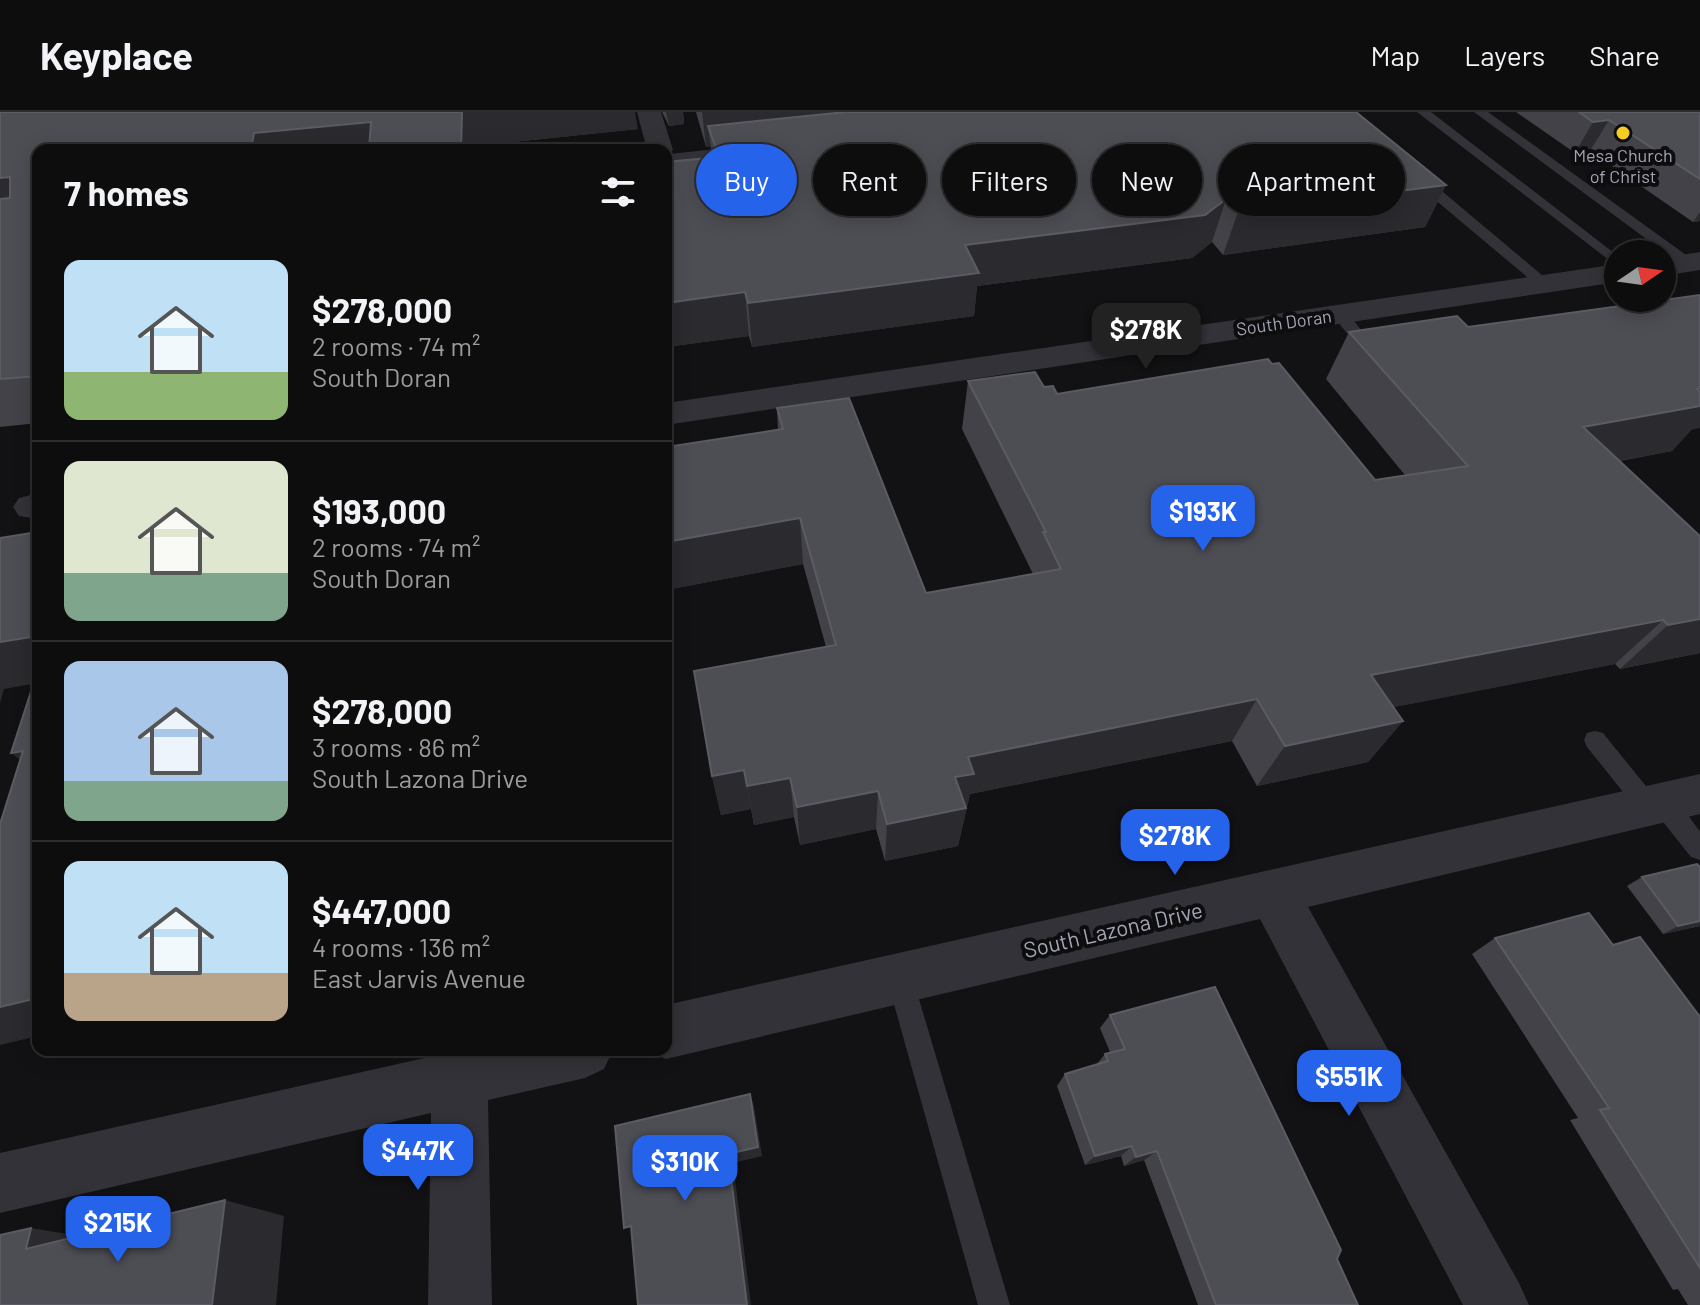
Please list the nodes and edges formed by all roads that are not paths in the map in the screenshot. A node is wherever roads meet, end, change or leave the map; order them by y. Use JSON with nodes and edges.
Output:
{"nodes":[{"id":1,"x":649,"y":112,"type":"edge"},
{"id":2,"x":1423,"y":112,"type":"edge"},
{"id":3,"x":1480,"y":112,"type":"edge"},
{"id":4,"x":658,"y":144,"type":"edge"},
{"id":5,"x":696,"y":159,"type":"edge"},
{"id":6,"x":672,"y":161,"type":"edge"},
{"id":7,"x":1410,"y":171,"type":"edge"},
{"id":8,"x":1604,"y":252,"type":"edge"},
{"id":9,"x":1683,"y":263,"type":"edge"},
{"id":10,"x":1604,"y":275,"type":"edge"},
{"id":11,"x":1544,"y":284,"type":"junction"},
{"id":12,"x":1340,"y":314,"type":"junction"},
{"id":13,"x":1374,"y":355,"type":"edge"},
{"id":14,"x":672,"y":413,"type":"edge"},
{"id":15,"x":1595,"y":740,"type":"dead end"},
{"id":16,"x":1670,"y":801,"type":"edge"},
{"id":17,"x":1700,"y":849,"type":"edge"},
{"id":18,"x":1273,"y":893,"type":"junction"},
{"id":19,"x":900,"y":979,"type":"junction"},
{"id":20,"x":672,"y":1031,"type":"edge"},
{"id":21,"x":558,"y":1056,"type":"edge"},
{"id":22,"x":460,"y":1078,"type":"junction"},
{"id":23,"x":0,"y":1183,"type":"edge"},
{"id":24,"x":460,"y":1305,"type":"edge"},
{"id":25,"x":994,"y":1305,"type":"edge"},
{"id":26,"x":1497,"y":1305,"type":"edge"}],
"edges":[{"from":1,"to":4,"type":"street"},
{"from":2,"to":8,"type":"lane"},
{"from":3,"to":9,"type":"lane"},
{"from":5,"to":6,"type":"street"},
{"from":7,"to":11,"type":"lane"},
{"from":10,"to":11,"type":"street","name":"South Doran"},
{"from":11,"to":12,"type":"street","name":"South Doran"},
{"from":12,"to":13,"type":"lane"},
{"from":12,"to":14,"type":"street","name":"South Doran"},
{"from":15,"to":16,"type":"lane"},
{"from":16,"to":17,"type":"lane"},
{"from":16,"to":18,"type":"street","name":"South Lazona Drive"},
{"from":18,"to":19,"type":"street","name":"South Lazona Drive"},
{"from":18,"to":26,"type":"street"},
{"from":19,"to":20,"type":"street","name":"South Lazona Drive"},
{"from":19,"to":25,"type":"lane"},
{"from":21,"to":22,"type":"street"},
{"from":22,"to":23,"type":"street"},
{"from":22,"to":24,"type":"street"}]}
